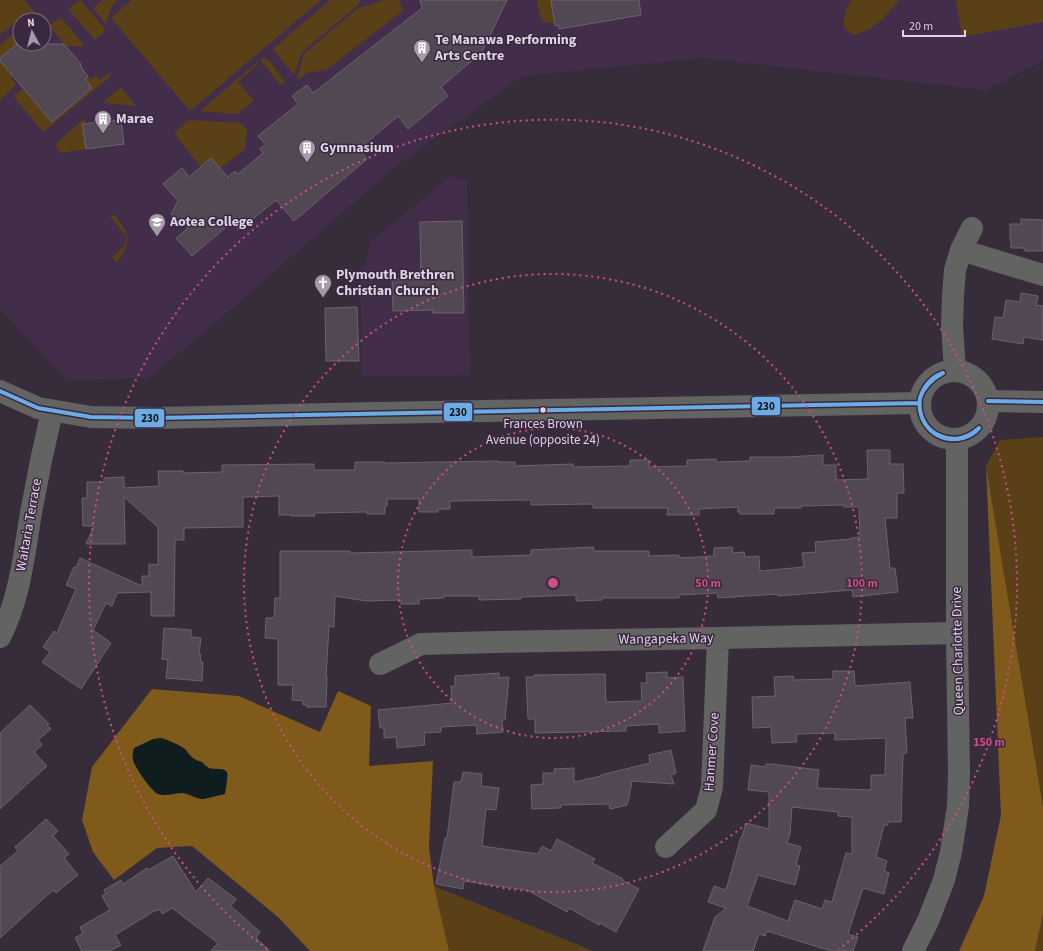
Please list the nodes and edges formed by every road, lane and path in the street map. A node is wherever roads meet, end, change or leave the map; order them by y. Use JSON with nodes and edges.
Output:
{"nodes":[{"id":1,"x":972,"y":228,"type":"dead end"},
{"id":2,"x":961,"y":250,"type":"junction"},
{"id":3,"x":1043,"y":275,"type":"edge"},
{"id":4,"x":955,"y":371,"type":"junction"},
{"id":5,"x":0,"y":391,"type":"edge"},
{"id":6,"x":988,"y":401,"type":"junction"},
{"id":7,"x":1043,"y":402,"type":"edge"},
{"id":8,"x":920,"y":403,"type":"junction"},
{"id":9,"x":52,"y":411,"type":"junction"},
{"id":10,"x":957,"y":439,"type":"junction"},
{"id":11,"x":957,"y":633,"type":"junction"},
{"id":12,"x":0,"y":637,"type":"edge"},
{"id":13,"x":718,"y":638,"type":"junction"},
{"id":14,"x":380,"y":664,"type":"dead end"},
{"id":15,"x":666,"y":847,"type":"dead end"},
{"id":16,"x":913,"y":951,"type":"edge"}],
"edges":[{"from":1,"to":2,"type":"street"},
{"from":2,"to":3,"type":"street"},
{"from":2,"to":4,"type":"street"},
{"from":4,"to":6,"type":"street"},
{"from":4,"to":8,"type":"street"},
{"from":5,"to":9,"type":"street"},
{"from":6,"to":7,"type":"street"},
{"from":6,"to":10,"type":"street"},
{"from":8,"to":9,"type":"street"},
{"from":8,"to":10,"type":"street"},
{"from":9,"to":12,"type":"street","name":"Waitaria Terrace"},
{"from":10,"to":11,"type":"street","name":"Queen Charlotte Drive"},
{"from":11,"to":13,"type":"street","name":"Wangapeka Way"},
{"from":11,"to":16,"type":"street","name":"Queen Charlotte Drive"},
{"from":13,"to":14,"type":"street","name":"Wangapeka Way"},
{"from":13,"to":15,"type":"street","name":"Hanmer Cove"}]}
